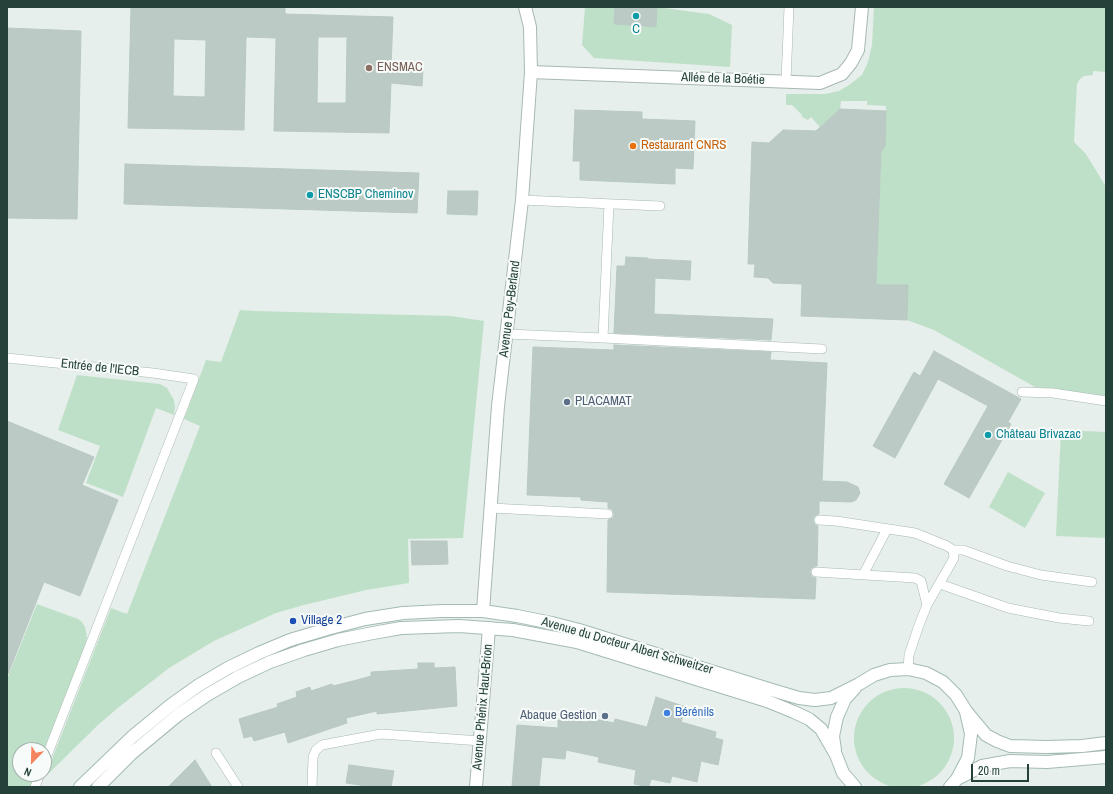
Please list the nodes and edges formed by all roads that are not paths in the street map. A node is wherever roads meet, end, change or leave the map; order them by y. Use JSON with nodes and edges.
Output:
{"nodes":[{"id":1,"x":525,"y":7,"type":"edge"},
{"id":2,"x":789,"y":7,"type":"edge"},
{"id":3,"x":862,"y":7,"type":"edge"},
{"id":4,"x":531,"y":72,"type":"junction"},
{"id":5,"x":786,"y":82,"type":"junction"},
{"id":6,"x":522,"y":200,"type":"junction"},
{"id":7,"x":609,"y":204,"type":"junction"},
{"id":8,"x":660,"y":206,"type":"dead end"},
{"id":9,"x":507,"y":334,"type":"junction"},
{"id":10,"x":603,"y":338,"type":"junction"},
{"id":11,"x":822,"y":349,"type":"dead end"},
{"id":12,"x":7,"y":358,"type":"edge"},
{"id":13,"x":1022,"y":392,"type":"dead end"},
{"id":14,"x":1106,"y":400,"type":"edge"},
{"id":15,"x":491,"y":508,"type":"junction"},
{"id":16,"x":608,"y":514,"type":"dead end"},
{"id":17,"x":818,"y":520,"type":"dead end"},
{"id":18,"x":887,"y":529,"type":"junction"},
{"id":19,"x":954,"y":550,"type":"junction"},
{"id":20,"x":816,"y":572,"type":"dead end"},
{"id":21,"x":863,"y":575,"type":"junction"},
{"id":22,"x":1092,"y":582,"type":"dead end"},
{"id":23,"x":940,"y":584,"type":"junction"},
{"id":24,"x":927,"y":605,"type":"junction"},
{"id":25,"x":483,"y":611,"type":"junction"},
{"id":26,"x":1089,"y":621,"type":"dead end"},
{"id":27,"x":489,"y":628,"type":"junction"},
{"id":28,"x":908,"y":669,"type":"junction"},
{"id":29,"x":859,"y":684,"type":"junction"},
{"id":30,"x":966,"y":711,"type":"junction"},
{"id":31,"x":481,"y":741,"type":"junction"},
{"id":32,"x":52,"y":743,"type":"edge"},
{"id":33,"x":1106,"y":743,"type":"edge"},
{"id":34,"x":216,"y":753,"type":"dead end"},
{"id":35,"x":836,"y":755,"type":"junction"},
{"id":36,"x":1106,"y":757,"type":"edge"},
{"id":37,"x":952,"y":785,"type":"edge"},
{"id":38,"x":80,"y":787,"type":"edge"},
{"id":39,"x":98,"y":787,"type":"edge"},
{"id":40,"x":238,"y":787,"type":"edge"},
{"id":41,"x":312,"y":787,"type":"edge"},
{"id":42,"x":476,"y":787,"type":"edge"},
{"id":43,"x":855,"y":787,"type":"edge"}],
"edges":[{"from":1,"to":4,"type":"main road","name":"Avenue Pey-Berland"},
{"from":2,"to":5,"type":"lane"},
{"from":3,"to":5,"type":"main road","name":"Allée de la Boétie"},
{"from":4,"to":5,"type":"main road","name":"Allée de la Boétie"},
{"from":4,"to":6,"type":"main road","name":"Avenue Pey-Berland"},
{"from":6,"to":7,"type":"lane"},
{"from":6,"to":9,"type":"main road","name":"Avenue Pey-Berland"},
{"from":7,"to":8,"type":"lane"},
{"from":7,"to":10,"type":"lane"},
{"from":9,"to":10,"type":"lane"},
{"from":9,"to":15,"type":"main road","name":"Avenue Pey-Berland"},
{"from":10,"to":11,"type":"lane"},
{"from":12,"to":32,"type":"lane","name":"Entrée de l'IECB"},
{"from":13,"to":14,"type":"lane"},
{"from":15,"to":16,"type":"lane"},
{"from":15,"to":25,"type":"main road","name":"Avenue Pey-Berland"},
{"from":17,"to":18,"type":"lane"},
{"from":18,"to":19,"type":"lane"},
{"from":18,"to":21,"type":"lane"},
{"from":19,"to":22,"type":"lane"},
{"from":19,"to":23,"type":"lane"},
{"from":20,"to":21,"type":"lane"},
{"from":21,"to":24,"type":"lane"},
{"from":23,"to":24,"type":"lane"},
{"from":23,"to":26,"type":"lane"},
{"from":24,"to":28,"type":"lane"},
{"from":25,"to":29,"type":"main road","name":"Avenue du Docteur Albert Schweitzer"},
{"from":25,"to":38,"type":"main road","name":"Avenue du Docteur Albert Schweitzer"},
{"from":27,"to":31,"type":"main road","name":"Avenue Phénix Haut-Brion"},
{"from":27,"to":35,"type":"main road","name":"Avenue du Docteur Albert Schweitzer"},
{"from":27,"to":39,"type":"main road","name":"Avenue du Docteur Albert Schweitzer"},
{"from":28,"to":29,"type":"main road","name":"Avenue du Docteur Albert Schweitzer"},
{"from":28,"to":30,"type":"main road","name":"Avenue du Docteur Albert Schweitzer"},
{"from":29,"to":35,"type":"main road","name":"Avenue du Docteur Albert Schweitzer"},
{"from":30,"to":33,"type":"main road","name":"Avenue du Docteur Albert Schweitzer"},
{"from":30,"to":37,"type":"main road","name":"Avenue du Docteur Albert Schweitzer"},
{"from":31,"to":41,"type":"lane"},
{"from":31,"to":42,"type":"main road","name":"Avenue Phénix Haut-Brion"},
{"from":34,"to":40,"type":"lane"},
{"from":35,"to":43,"type":"main road","name":"Avenue du Docteur Albert Schweitzer"},
{"from":36,"to":37,"type":"main road","name":"Avenue du Docteur Albert Schweitzer"}]}
